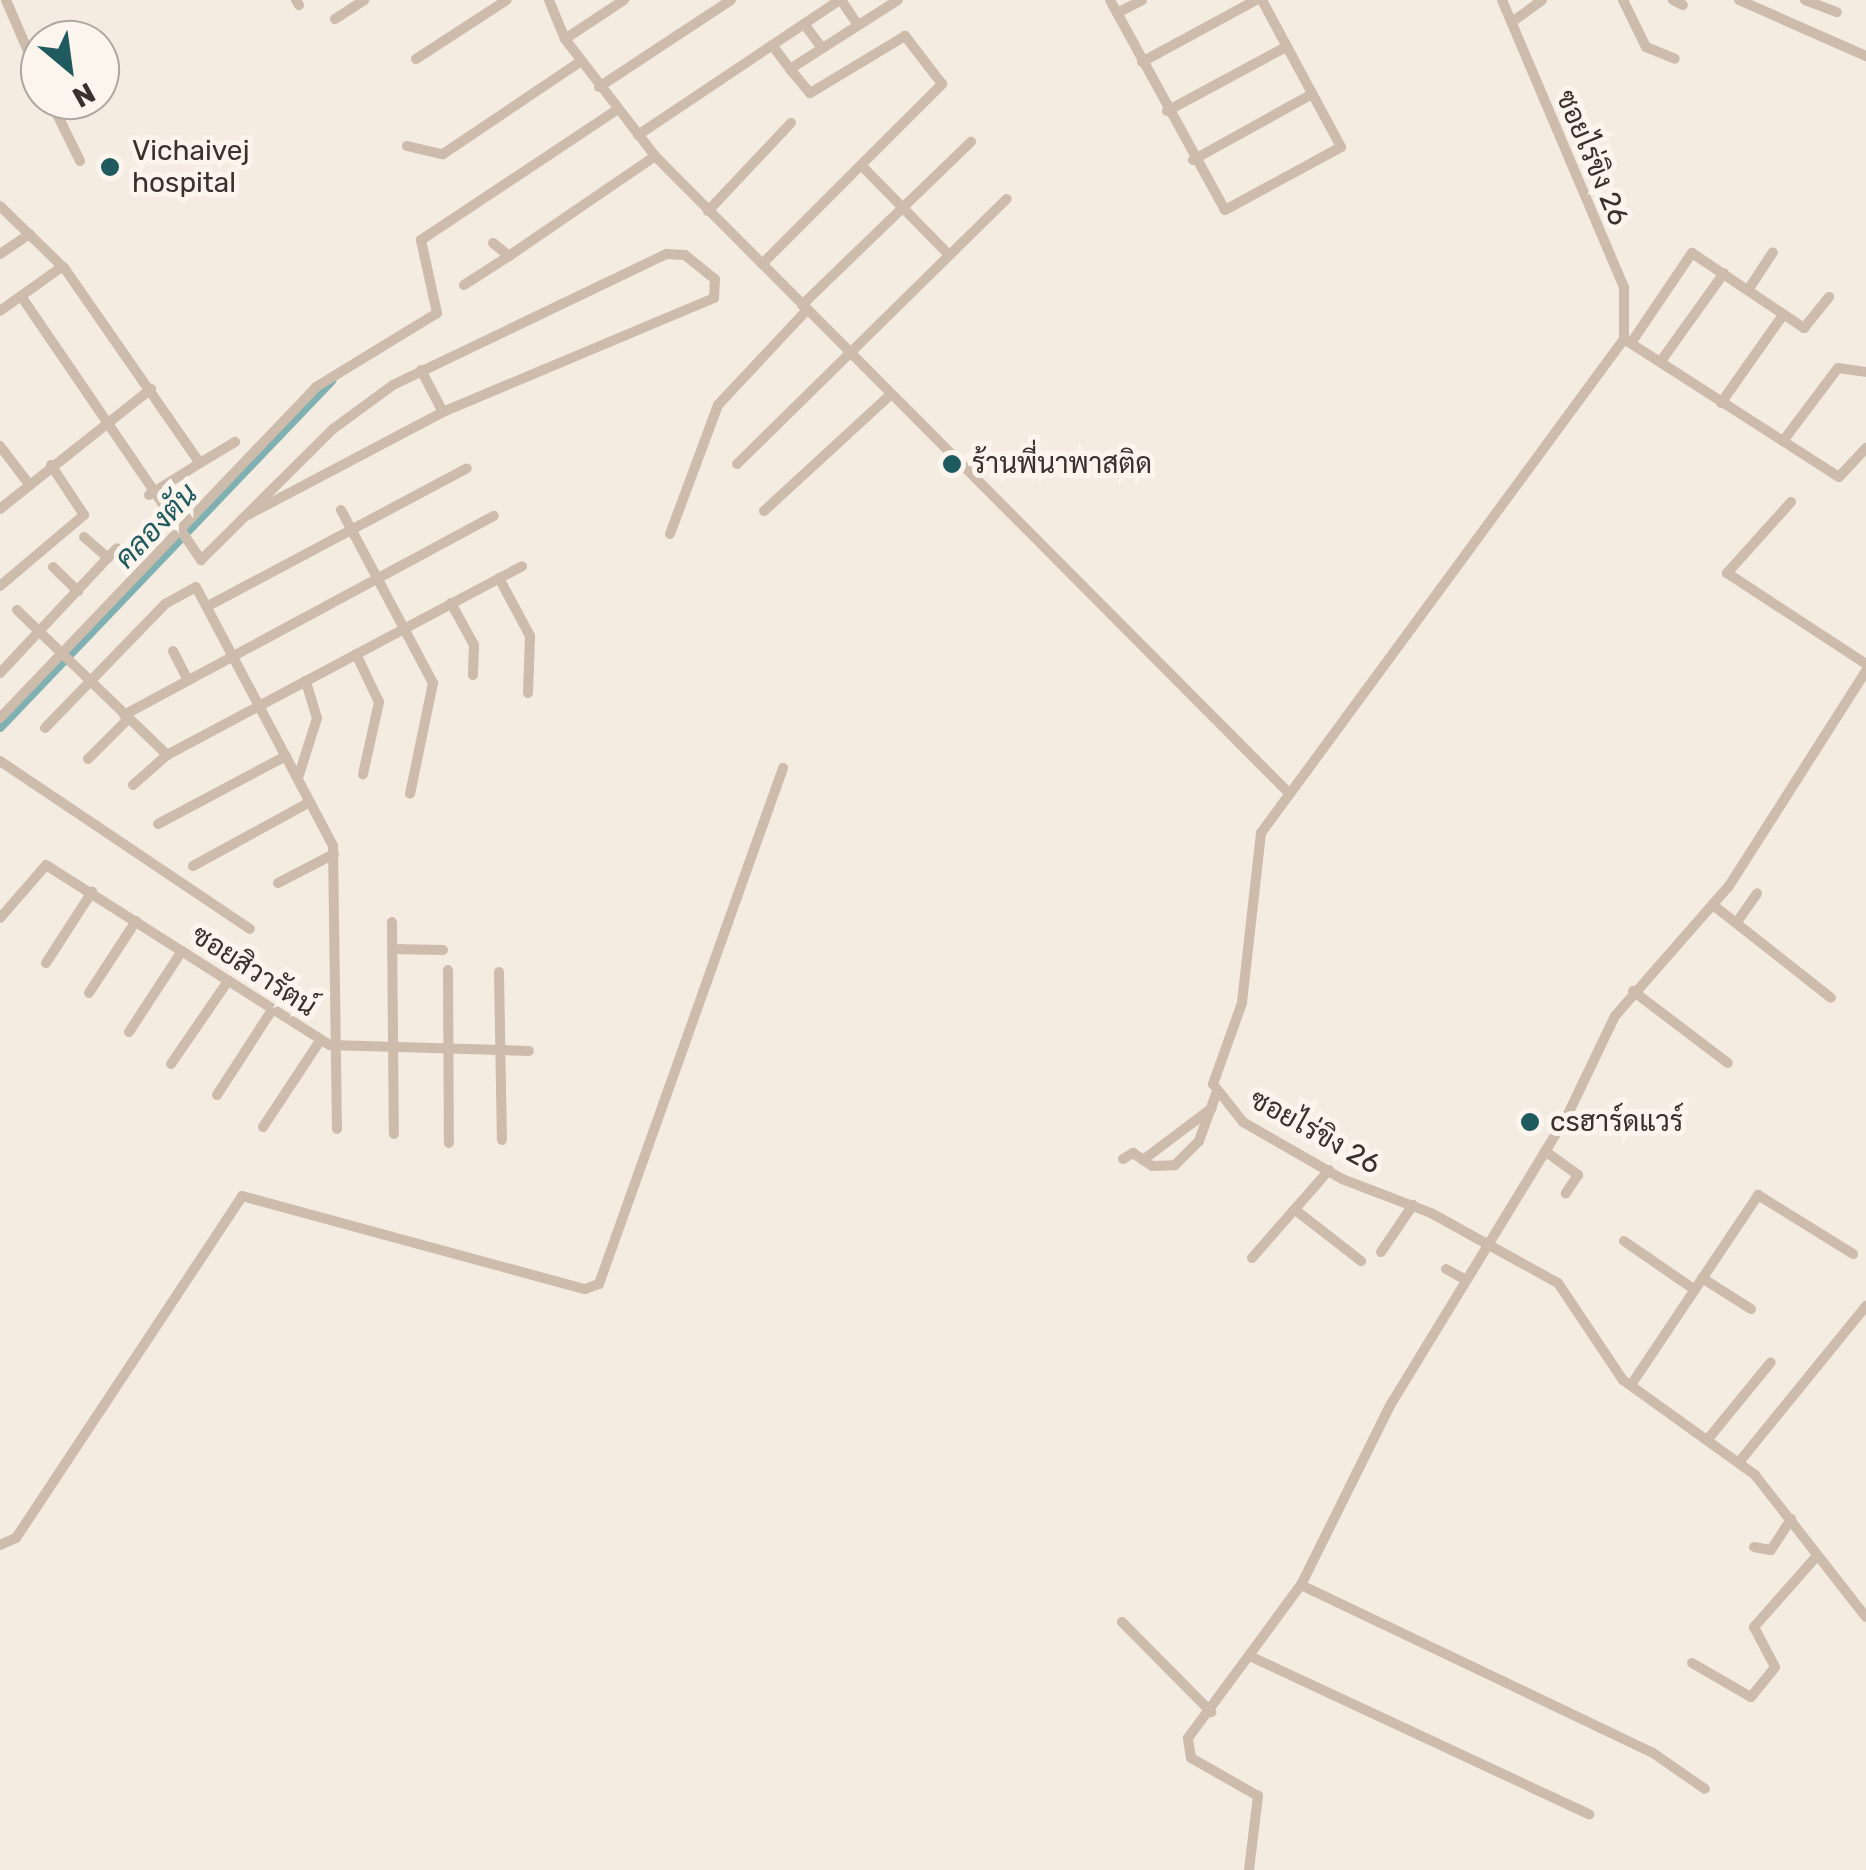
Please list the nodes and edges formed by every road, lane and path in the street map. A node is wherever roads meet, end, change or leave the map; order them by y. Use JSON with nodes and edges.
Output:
{"nodes":[{"id":1,"x":6,"y":0,"type":"edge"},
{"id":2,"x":364,"y":0,"type":"edge"},
{"id":3,"x":507,"y":0,"type":"edge"},
{"id":4,"x":624,"y":0,"type":"edge"},
{"id":5,"x":731,"y":0,"type":"edge"},
{"id":6,"x":841,"y":0,"type":"edge"},
{"id":7,"x":898,"y":0,"type":"edge"},
{"id":8,"x":1110,"y":0,"type":"edge"},
{"id":9,"x":1142,"y":0,"type":"edge"},
{"id":10,"x":1259,"y":0,"type":"edge"},
{"id":11,"x":1502,"y":0,"type":"edge"},
{"id":12,"x":1542,"y":0,"type":"edge"},
{"id":13,"x":1624,"y":0,"type":"edge"},
{"id":14,"x":1740,"y":0,"type":"edge"},
{"id":15,"x":1805,"y":0,"type":"edge"},
{"id":16,"x":550,"y":1,"type":"edge"},
{"id":17,"x":1837,"y":12,"type":"dead end"},
{"id":18,"x":1117,"y":14,"type":"junction"},
{"id":19,"x":335,"y":19,"type":"dead end"},
{"id":20,"x":1512,"y":22,"type":"junction"},
{"id":21,"x":804,"y":24,"type":"junction"},
{"id":22,"x":858,"y":26,"type":"junction"},
{"id":23,"x":20,"y":33,"type":"edge"},
{"id":24,"x":565,"y":40,"type":"junction"},
{"id":25,"x":772,"y":45,"type":"junction"},
{"id":26,"x":1286,"y":47,"type":"junction"},
{"id":27,"x":822,"y":48,"type":"junction"},
{"id":28,"x":1866,"y":56,"type":"edge"},
{"id":29,"x":416,"y":59,"type":"dead end"},
{"id":30,"x":1675,"y":59,"type":"dead end"},
{"id":31,"x":580,"y":62,"type":"junction"},
{"id":32,"x":1142,"y":62,"type":"junction"},
{"id":33,"x":790,"y":70,"type":"junction"},
{"id":34,"x":599,"y":87,"type":"junction"},
{"id":35,"x":1312,"y":94,"type":"junction"},
{"id":36,"x":616,"y":110,"type":"junction"},
{"id":37,"x":1167,"y":110,"type":"junction"},
{"id":38,"x":60,"y":120,"type":"edge"},
{"id":39,"x":791,"y":124,"type":"dead end"},
{"id":40,"x":638,"y":135,"type":"junction"},
{"id":41,"x":971,"y":142,"type":"dead end"},
{"id":42,"x":407,"y":146,"type":"dead end"},
{"id":43,"x":656,"y":156,"type":"junction"},
{"id":44,"x":1193,"y":160,"type":"junction"},
{"id":45,"x":80,"y":161,"type":"dead end"},
{"id":46,"x":861,"y":166,"type":"junction"},
{"id":47,"x":1007,"y":199,"type":"dead end"},
{"id":48,"x":0,"y":206,"type":"edge"},
{"id":49,"x":902,"y":208,"type":"junction"},
{"id":50,"x":708,"y":210,"type":"junction"},
{"id":51,"x":30,"y":234,"type":"junction"},
{"id":52,"x":493,"y":243,"type":"dead end"},
{"id":53,"x":1773,"y":252,"type":"dead end"},
{"id":54,"x":0,"y":254,"type":"edge"},
{"id":55,"x":949,"y":255,"type":"junction"},
{"id":56,"x":509,"y":256,"type":"junction"},
{"id":57,"x":762,"y":264,"type":"junction"},
{"id":58,"x":63,"y":266,"type":"junction"},
{"id":59,"x":1724,"y":273,"type":"junction"},
{"id":60,"x":464,"y":285,"type":"dead end"},
{"id":61,"x":1748,"y":290,"type":"junction"},
{"id":62,"x":21,"y":296,"type":"junction"},
{"id":63,"x":1830,"y":297,"type":"dead end"},
{"id":64,"x":805,"y":308,"type":"junction"},
{"id":65,"x":0,"y":311,"type":"edge"},
{"id":66,"x":1783,"y":315,"type":"junction"},
{"id":67,"x":1626,"y":339,"type":"junction"},
{"id":68,"x":848,"y":352,"type":"junction"},
{"id":69,"x":1662,"y":361,"type":"junction"},
{"id":70,"x":421,"y":370,"type":"junction"},
{"id":71,"x":1866,"y":372,"type":"edge"},
{"id":72,"x":150,"y":389,"type":"junction"},
{"id":73,"x":890,"y":395,"type":"junction"},
{"id":74,"x":1721,"y":402,"type":"junction"},
{"id":75,"x":443,"y":412,"type":"junction"},
{"id":76,"x":102,"y":422,"type":"junction"},
{"id":77,"x":1782,"y":441,"type":"junction"},
{"id":78,"x":235,"y":442,"type":"dead end"},
{"id":79,"x":0,"y":446,"type":"edge"},
{"id":80,"x":1866,"y":448,"type":"edge"},
{"id":81,"x":200,"y":463,"type":"junction"},
{"id":82,"x":737,"y":464,"type":"dead end"},
{"id":83,"x":52,"y":466,"type":"junction"},
{"id":84,"x":467,"y":468,"type":"dead end"},
{"id":85,"x":29,"y":484,"type":"junction"},
{"id":86,"x":149,"y":495,"type":"junction"},
{"id":87,"x":1791,"y":502,"type":"dead end"},
{"id":88,"x":0,"y":509,"type":"edge"},
{"id":89,"x":340,"y":510,"type":"dead end"},
{"id":90,"x":764,"y":512,"type":"dead end"},
{"id":91,"x":248,"y":515,"type":"junction"},
{"id":92,"x":494,"y":516,"type":"dead end"},
{"id":93,"x":352,"y":530,"type":"junction"},
{"id":94,"x":670,"y":534,"type":"dead end"},
{"id":95,"x":179,"y":535,"type":"junction"},
{"id":96,"x":84,"y":537,"type":"dead end"},
{"id":97,"x":117,"y":548,"type":"dead end"},
{"id":98,"x":108,"y":558,"type":"junction"},
{"id":99,"x":522,"y":566,"type":"dead end"},
{"id":100,"x":52,"y":567,"type":"dead end"},
{"id":101,"x":378,"y":578,"type":"junction"},
{"id":102,"x":499,"y":578,"type":"junction"},
{"id":103,"x":0,"y":586,"type":"edge"},
{"id":104,"x":78,"y":590,"type":"junction"},
{"id":105,"x":452,"y":603,"type":"junction"},
{"id":106,"x":208,"y":606,"type":"junction"},
{"id":107,"x":17,"y":610,"type":"dead end"},
{"id":108,"x":404,"y":628,"type":"junction"},
{"id":109,"x":40,"y":632,"type":"junction"},
{"id":110,"x":173,"y":651,"type":"dead end"},
{"id":111,"x":356,"y":654,"type":"junction"},
{"id":112,"x":66,"y":655,"type":"junction"},
{"id":113,"x":234,"y":655,"type":"junction"},
{"id":114,"x":1866,"y":667,"type":"edge"},
{"id":115,"x":0,"y":673,"type":"edge"},
{"id":116,"x":474,"y":675,"type":"dead end"},
{"id":117,"x":92,"y":680,"type":"junction"},
{"id":118,"x":188,"y":680,"type":"junction"},
{"id":119,"x":306,"y":682,"type":"junction"},
{"id":120,"x":528,"y":693,"type":"dead end"},
{"id":121,"x":260,"y":706,"type":"junction"},
{"id":122,"x":126,"y":717,"type":"junction"},
{"id":123,"x":0,"y":718,"type":"edge"},
{"id":124,"x":44,"y":728,"type":"dead end"},
{"id":125,"x":167,"y":755,"type":"junction"},
{"id":126,"x":286,"y":756,"type":"junction"},
{"id":127,"x":88,"y":758,"type":"dead end"},
{"id":128,"x":0,"y":761,"type":"edge"},
{"id":129,"x":783,"y":768,"type":"dead end"},
{"id":130,"x":363,"y":774,"type":"dead end"},
{"id":131,"x":298,"y":778,"type":"junction"},
{"id":132,"x":133,"y":785,"type":"dead end"},
{"id":133,"x":410,"y":794,"type":"dead end"},
{"id":134,"x":1290,"y":794,"type":"junction"},
{"id":135,"x":310,"y":802,"type":"junction"},
{"id":136,"x":158,"y":824,"type":"dead end"},
{"id":137,"x":334,"y":854,"type":"junction"},
{"id":138,"x":193,"y":866,"type":"dead end"},
{"id":139,"x":278,"y":883,"type":"dead end"},
{"id":140,"x":92,"y":892,"type":"junction"},
{"id":141,"x":1756,"y":893,"type":"dead end"},
{"id":142,"x":1716,"y":907,"type":"junction"},
{"id":143,"x":0,"y":918,"type":"edge"},
{"id":144,"x":1734,"y":920,"type":"junction"},
{"id":145,"x":136,"y":921,"type":"junction"},
{"id":146,"x":392,"y":922,"type":"dead end"},
{"id":147,"x":250,"y":929,"type":"dead end"},
{"id":148,"x":392,"y":949,"type":"junction"},
{"id":149,"x":443,"y":950,"type":"dead end"},
{"id":150,"x":182,"y":951,"type":"junction"},
{"id":151,"x":46,"y":964,"type":"dead end"},
{"id":152,"x":448,"y":970,"type":"dead end"},
{"id":153,"x":499,"y":972,"type":"dead end"},
{"id":154,"x":228,"y":980,"type":"junction"},
{"id":155,"x":89,"y":993,"type":"dead end"},
{"id":156,"x":1641,"y":995,"type":"junction"},
{"id":157,"x":1831,"y":998,"type":"dead end"},
{"id":158,"x":272,"y":1010,"type":"junction"},
{"id":159,"x":129,"y":1032,"type":"dead end"},
{"id":160,"x":320,"y":1041,"type":"junction"},
{"id":161,"x":336,"y":1046,"type":"junction"},
{"id":162,"x":394,"y":1050,"type":"junction"},
{"id":163,"x":447,"y":1050,"type":"junction"},
{"id":164,"x":502,"y":1050,"type":"junction"},
{"id":165,"x":529,"y":1050,"type":"dead end"},
{"id":166,"x":1728,"y":1063,"type":"dead end"},
{"id":167,"x":171,"y":1064,"type":"dead end"},
{"id":168,"x":1216,"y":1094,"type":"junction"},
{"id":169,"x":216,"y":1095,"type":"dead end"},
{"id":170,"x":1212,"y":1108,"type":"junction"},
{"id":171,"x":263,"y":1127,"type":"dead end"},
{"id":172,"x":337,"y":1129,"type":"dead end"},
{"id":173,"x":394,"y":1134,"type":"dead end"},
{"id":174,"x":502,"y":1140,"type":"dead end"},
{"id":175,"x":449,"y":1142,"type":"dead end"},
{"id":176,"x":1552,"y":1156,"type":"junction"},
{"id":177,"x":1123,"y":1159,"type":"dead end"},
{"id":178,"x":1143,"y":1160,"type":"junction"},
{"id":179,"x":1330,"y":1170,"type":"junction"},
{"id":180,"x":1566,"y":1193,"type":"dead end"},
{"id":181,"x":1413,"y":1204,"type":"junction"},
{"id":182,"x":1298,"y":1212,"type":"junction"},
{"id":183,"x":1624,"y":1241,"type":"dead end"},
{"id":184,"x":1491,"y":1247,"type":"junction"},
{"id":185,"x":1381,"y":1252,"type":"dead end"},
{"id":186,"x":1853,"y":1254,"type":"dead end"},
{"id":187,"x":1252,"y":1258,"type":"dead end"},
{"id":188,"x":1361,"y":1260,"type":"dead end"},
{"id":189,"x":1446,"y":1269,"type":"dead end"},
{"id":190,"x":1702,"y":1278,"type":"junction"},
{"id":191,"x":1464,"y":1279,"type":"junction"},
{"id":192,"x":1695,"y":1290,"type":"junction"},
{"id":193,"x":1866,"y":1306,"type":"edge"},
{"id":194,"x":1751,"y":1308,"type":"dead end"},
{"id":195,"x":1771,"y":1362,"type":"dead end"},
{"id":196,"x":1632,"y":1386,"type":"junction"},
{"id":197,"x":1708,"y":1439,"type":"junction"},
{"id":198,"x":1740,"y":1461,"type":"junction"},
{"id":199,"x":1791,"y":1519,"type":"junction"},
{"id":200,"x":0,"y":1546,"type":"edge"},
{"id":201,"x":1754,"y":1547,"type":"dead end"},
{"id":202,"x":1816,"y":1557,"type":"junction"},
{"id":203,"x":1300,"y":1585,"type":"junction"},
{"id":204,"x":1866,"y":1617,"type":"edge"},
{"id":205,"x":1122,"y":1622,"type":"dead end"},
{"id":206,"x":1257,"y":1660,"type":"junction"},
{"id":207,"x":1692,"y":1663,"type":"dead end"},
{"id":208,"x":1211,"y":1712,"type":"junction"},
{"id":209,"x":1705,"y":1789,"type":"dead end"},
{"id":210,"x":1589,"y":1814,"type":"dead end"},
{"id":211,"x":1249,"y":1870,"type":"edge"}],
"edges":[{"from":1,"to":23,"type":"street"},
{"from":2,"to":19,"type":"street"},
{"from":3,"to":29,"type":"street"},
{"from":4,"to":24,"type":"street"},
{"from":5,"to":34,"type":"street"},
{"from":6,"to":21,"type":"street"},
{"from":6,"to":22,"type":"street"},
{"from":7,"to":22,"type":"street"},
{"from":8,"to":18,"type":"street"},
{"from":9,"to":18,"type":"street"},
{"from":10,"to":26,"type":"street"},
{"from":10,"to":32,"type":"street"},
{"from":11,"to":20,"type":"street","name":"ซอยไร่ขิง 26"},
{"from":12,"to":20,"type":"street"},
{"from":13,"to":30,"type":"street"},
{"from":14,"to":28,"type":"street"},
{"from":15,"to":17,"type":"street"},
{"from":16,"to":24,"type":"street"},
{"from":18,"to":32,"type":"street"},
{"from":20,"to":67,"type":"street","name":"ซอยไร่ขิง 26"},
{"from":21,"to":25,"type":"street"},
{"from":21,"to":27,"type":"street"},
{"from":22,"to":27,"type":"street"},
{"from":24,"to":31,"type":"street"},
{"from":25,"to":33,"type":"street"},
{"from":25,"to":40,"type":"street"},
{"from":26,"to":35,"type":"street"},
{"from":26,"to":37,"type":"street"},
{"from":27,"to":33,"type":"street"},
{"from":31,"to":34,"type":"street"},
{"from":31,"to":42,"type":"street"},
{"from":32,"to":37,"type":"street"},
{"from":33,"to":46,"type":"street"},
{"from":34,"to":36,"type":"street"},
{"from":35,"to":44,"type":"street"},
{"from":35,"to":44,"type":"street"},
{"from":36,"to":40,"type":"street"},
{"from":36,"to":95,"type":"street"},
{"from":37,"to":44,"type":"street"},
{"from":38,"to":45,"type":"street"},
{"from":39,"to":50,"type":"street"},
{"from":40,"to":43,"type":"street"},
{"from":41,"to":49,"type":"street"},
{"from":43,"to":50,"type":"street"},
{"from":43,"to":56,"type":"street"},
{"from":46,"to":49,"type":"street"},
{"from":46,"to":57,"type":"street"},
{"from":47,"to":55,"type":"street"},
{"from":48,"to":51,"type":"street"},
{"from":49,"to":55,"type":"street"},
{"from":49,"to":64,"type":"street"},
{"from":50,"to":57,"type":"street"},
{"from":51,"to":54,"type":"street"},
{"from":51,"to":58,"type":"street"},
{"from":52,"to":56,"type":"street"},
{"from":53,"to":61,"type":"street"},
{"from":55,"to":68,"type":"street"},
{"from":56,"to":60,"type":"street"},
{"from":57,"to":64,"type":"street"},
{"from":58,"to":62,"type":"street"},
{"from":58,"to":72,"type":"street"},
{"from":59,"to":61,"type":"street"},
{"from":59,"to":67,"type":"street"},
{"from":59,"to":69,"type":"street"},
{"from":61,"to":66,"type":"street"},
{"from":62,"to":65,"type":"street"},
{"from":62,"to":76,"type":"street"},
{"from":63,"to":66,"type":"street"},
{"from":64,"to":68,"type":"street"},
{"from":64,"to":94,"type":"street"},
{"from":66,"to":74,"type":"street"},
{"from":67,"to":69,"type":"street"},
{"from":67,"to":134,"type":"street","name":"ซอยไร่ขิง 26"},
{"from":68,"to":73,"type":"street"},
{"from":68,"to":82,"type":"street"},
{"from":69,"to":74,"type":"street"},
{"from":70,"to":75,"type":"street"},
{"from":70,"to":75,"type":"street"},
{"from":70,"to":91,"type":"street"},
{"from":71,"to":77,"type":"street"},
{"from":72,"to":76,"type":"street"},
{"from":72,"to":81,"type":"street"},
{"from":73,"to":90,"type":"street"},
{"from":73,"to":134,"type":"street"},
{"from":74,"to":77,"type":"street"},
{"from":75,"to":91,"type":"street"},
{"from":76,"to":83,"type":"street"},
{"from":76,"to":86,"type":"street"},
{"from":77,"to":80,"type":"street"},
{"from":78,"to":81,"type":"street"},
{"from":79,"to":85,"type":"street"},
{"from":81,"to":86,"type":"street"},
{"from":83,"to":85,"type":"street"},
{"from":83,"to":103,"type":"street"},
{"from":84,"to":93,"type":"street"},
{"from":85,"to":88,"type":"street"},
{"from":86,"to":95,"type":"street"},
{"from":87,"to":114,"type":"street"},
{"from":89,"to":93,"type":"street"},
{"from":91,"to":95,"type":"street"},
{"from":92,"to":101,"type":"street"},
{"from":93,"to":101,"type":"street"},
{"from":93,"to":106,"type":"street"},
{"from":95,"to":112,"type":"street"},
{"from":96,"to":98,"type":"street"},
{"from":97,"to":98,"type":"street"},
{"from":98,"to":104,"type":"street"},
{"from":99,"to":102,"type":"street"},
{"from":100,"to":104,"type":"street"},
{"from":101,"to":108,"type":"street"},
{"from":101,"to":113,"type":"street"},
{"from":102,"to":105,"type":"street"},
{"from":102,"to":120,"type":"street"},
{"from":104,"to":109,"type":"street"},
{"from":105,"to":108,"type":"street"},
{"from":105,"to":116,"type":"street"},
{"from":106,"to":113,"type":"street"},
{"from":106,"to":117,"type":"street"},
{"from":107,"to":109,"type":"street"},
{"from":108,"to":111,"type":"street"},
{"from":108,"to":133,"type":"street"},
{"from":109,"to":112,"type":"street"},
{"from":109,"to":115,"type":"street"},
{"from":110,"to":118,"type":"street"},
{"from":111,"to":119,"type":"street"},
{"from":111,"to":130,"type":"street"},
{"from":112,"to":117,"type":"street"},
{"from":112,"to":123,"type":"street"},
{"from":113,"to":118,"type":"street"},
{"from":113,"to":121,"type":"street"},
{"from":114,"to":142,"type":"street"},
{"from":117,"to":122,"type":"street"},
{"from":117,"to":124,"type":"street"},
{"from":118,"to":122,"type":"street"},
{"from":119,"to":121,"type":"street"},
{"from":119,"to":131,"type":"street"},
{"from":121,"to":125,"type":"street"},
{"from":121,"to":126,"type":"street"},
{"from":122,"to":125,"type":"street"},
{"from":122,"to":127,"type":"street"},
{"from":125,"to":132,"type":"street"},
{"from":126,"to":131,"type":"street"},
{"from":126,"to":136,"type":"street"},
{"from":128,"to":147,"type":"street"},
{"from":129,"to":200,"type":"street"},
{"from":131,"to":135,"type":"street"},
{"from":134,"to":168,"type":"street","name":"ซอยไร่ขิง 26"},
{"from":135,"to":137,"type":"street"},
{"from":135,"to":138,"type":"street"},
{"from":137,"to":139,"type":"street"},
{"from":137,"to":161,"type":"street"},
{"from":140,"to":143,"type":"street","name":"ซอยสิวารัตน์"},
{"from":140,"to":145,"type":"street","name":"ซอยสิวารัตน์"},
{"from":140,"to":151,"type":"street"},
{"from":141,"to":144,"type":"street"},
{"from":142,"to":144,"type":"street"},
{"from":142,"to":156,"type":"street"},
{"from":144,"to":157,"type":"street"},
{"from":145,"to":150,"type":"street","name":"ซอยสิวารัตน์"},
{"from":145,"to":155,"type":"street"},
{"from":146,"to":148,"type":"street"},
{"from":148,"to":149,"type":"street"},
{"from":148,"to":162,"type":"street"},
{"from":150,"to":154,"type":"street","name":"ซอยสิวารัตน์"},
{"from":150,"to":159,"type":"street"},
{"from":152,"to":163,"type":"street"},
{"from":153,"to":164,"type":"street"},
{"from":154,"to":158,"type":"street","name":"ซอยสิวารัตน์"},
{"from":154,"to":167,"type":"street"},
{"from":156,"to":166,"type":"street"},
{"from":156,"to":176,"type":"street"},
{"from":158,"to":160,"type":"street","name":"ซอยสิวารัตน์"},
{"from":158,"to":169,"type":"street"},
{"from":160,"to":161,"type":"street","name":"ซอยสิวารัตน์"},
{"from":160,"to":171,"type":"street"},
{"from":161,"to":162,"type":"street","name":"ซอยสิวารัตน์"},
{"from":161,"to":172,"type":"street"},
{"from":162,"to":163,"type":"street","name":"ซอยสิวารัตน์"},
{"from":162,"to":173,"type":"street"},
{"from":163,"to":164,"type":"street","name":"ซอยสิวารัตน์"},
{"from":163,"to":175,"type":"street"},
{"from":164,"to":165,"type":"street","name":"ซอยสิวารัตน์"},
{"from":164,"to":174,"type":"street"},
{"from":168,"to":170,"type":"street"},
{"from":168,"to":179,"type":"street","name":"ซอยไร่ขิง 26"},
{"from":170,"to":178,"type":"street"},
{"from":170,"to":178,"type":"street"},
{"from":176,"to":180,"type":"street"},
{"from":176,"to":184,"type":"street"},
{"from":177,"to":178,"type":"street"},
{"from":179,"to":181,"type":"street","name":"ซอยไร่ขิง 26"},
{"from":179,"to":182,"type":"street"},
{"from":181,"to":184,"type":"street","name":"ซอยไร่ขิง 26"},
{"from":181,"to":185,"type":"street"},
{"from":182,"to":187,"type":"street"},
{"from":182,"to":188,"type":"street"},
{"from":183,"to":192,"type":"street"},
{"from":184,"to":191,"type":"street"},
{"from":184,"to":196,"type":"street","name":"ซอยไร่ขิง 26"},
{"from":186,"to":190,"type":"street"},
{"from":189,"to":191,"type":"street"},
{"from":190,"to":192,"type":"street"},
{"from":190,"to":194,"type":"street"},
{"from":191,"to":203,"type":"street"},
{"from":192,"to":196,"type":"street"},
{"from":193,"to":198,"type":"street"},
{"from":195,"to":197,"type":"street"},
{"from":196,"to":197,"type":"street","name":"ซอยไร่ขิง 26"},
{"from":197,"to":198,"type":"street","name":"ซอยไร่ขิง 26"},
{"from":198,"to":199,"type":"street","name":"ซอยไร่ขิง 26"},
{"from":199,"to":201,"type":"street"},
{"from":199,"to":202,"type":"street","name":"ซอยไร่ขิง 26"},
{"from":202,"to":204,"type":"street","name":"ซอยไร่ขิง 26"},
{"from":202,"to":207,"type":"street"},
{"from":203,"to":206,"type":"street"},
{"from":203,"to":209,"type":"street"},
{"from":205,"to":208,"type":"street"},
{"from":206,"to":208,"type":"street"},
{"from":206,"to":210,"type":"street"},
{"from":208,"to":211,"type":"street"}]}
